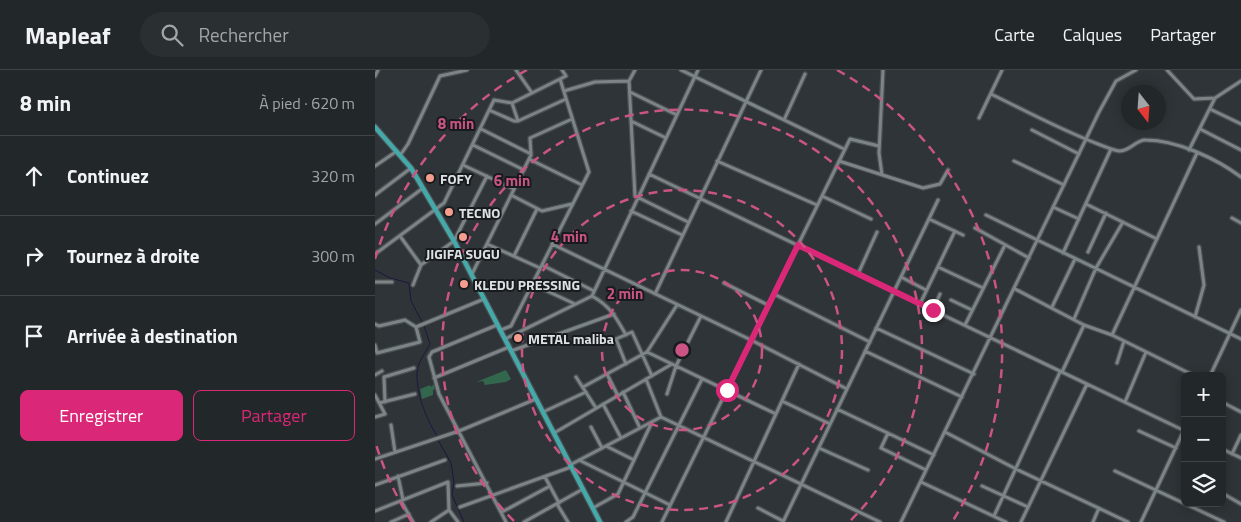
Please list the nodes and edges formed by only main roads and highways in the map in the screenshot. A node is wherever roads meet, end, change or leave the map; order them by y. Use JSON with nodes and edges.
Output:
{"nodes":[{"id":1,"x":375,"y":126,"type":"edge"},
{"id":2,"x":600,"y":522,"type":"edge"}],
"edges":[{"from":1,"to":2,"type":"main road"}]}
